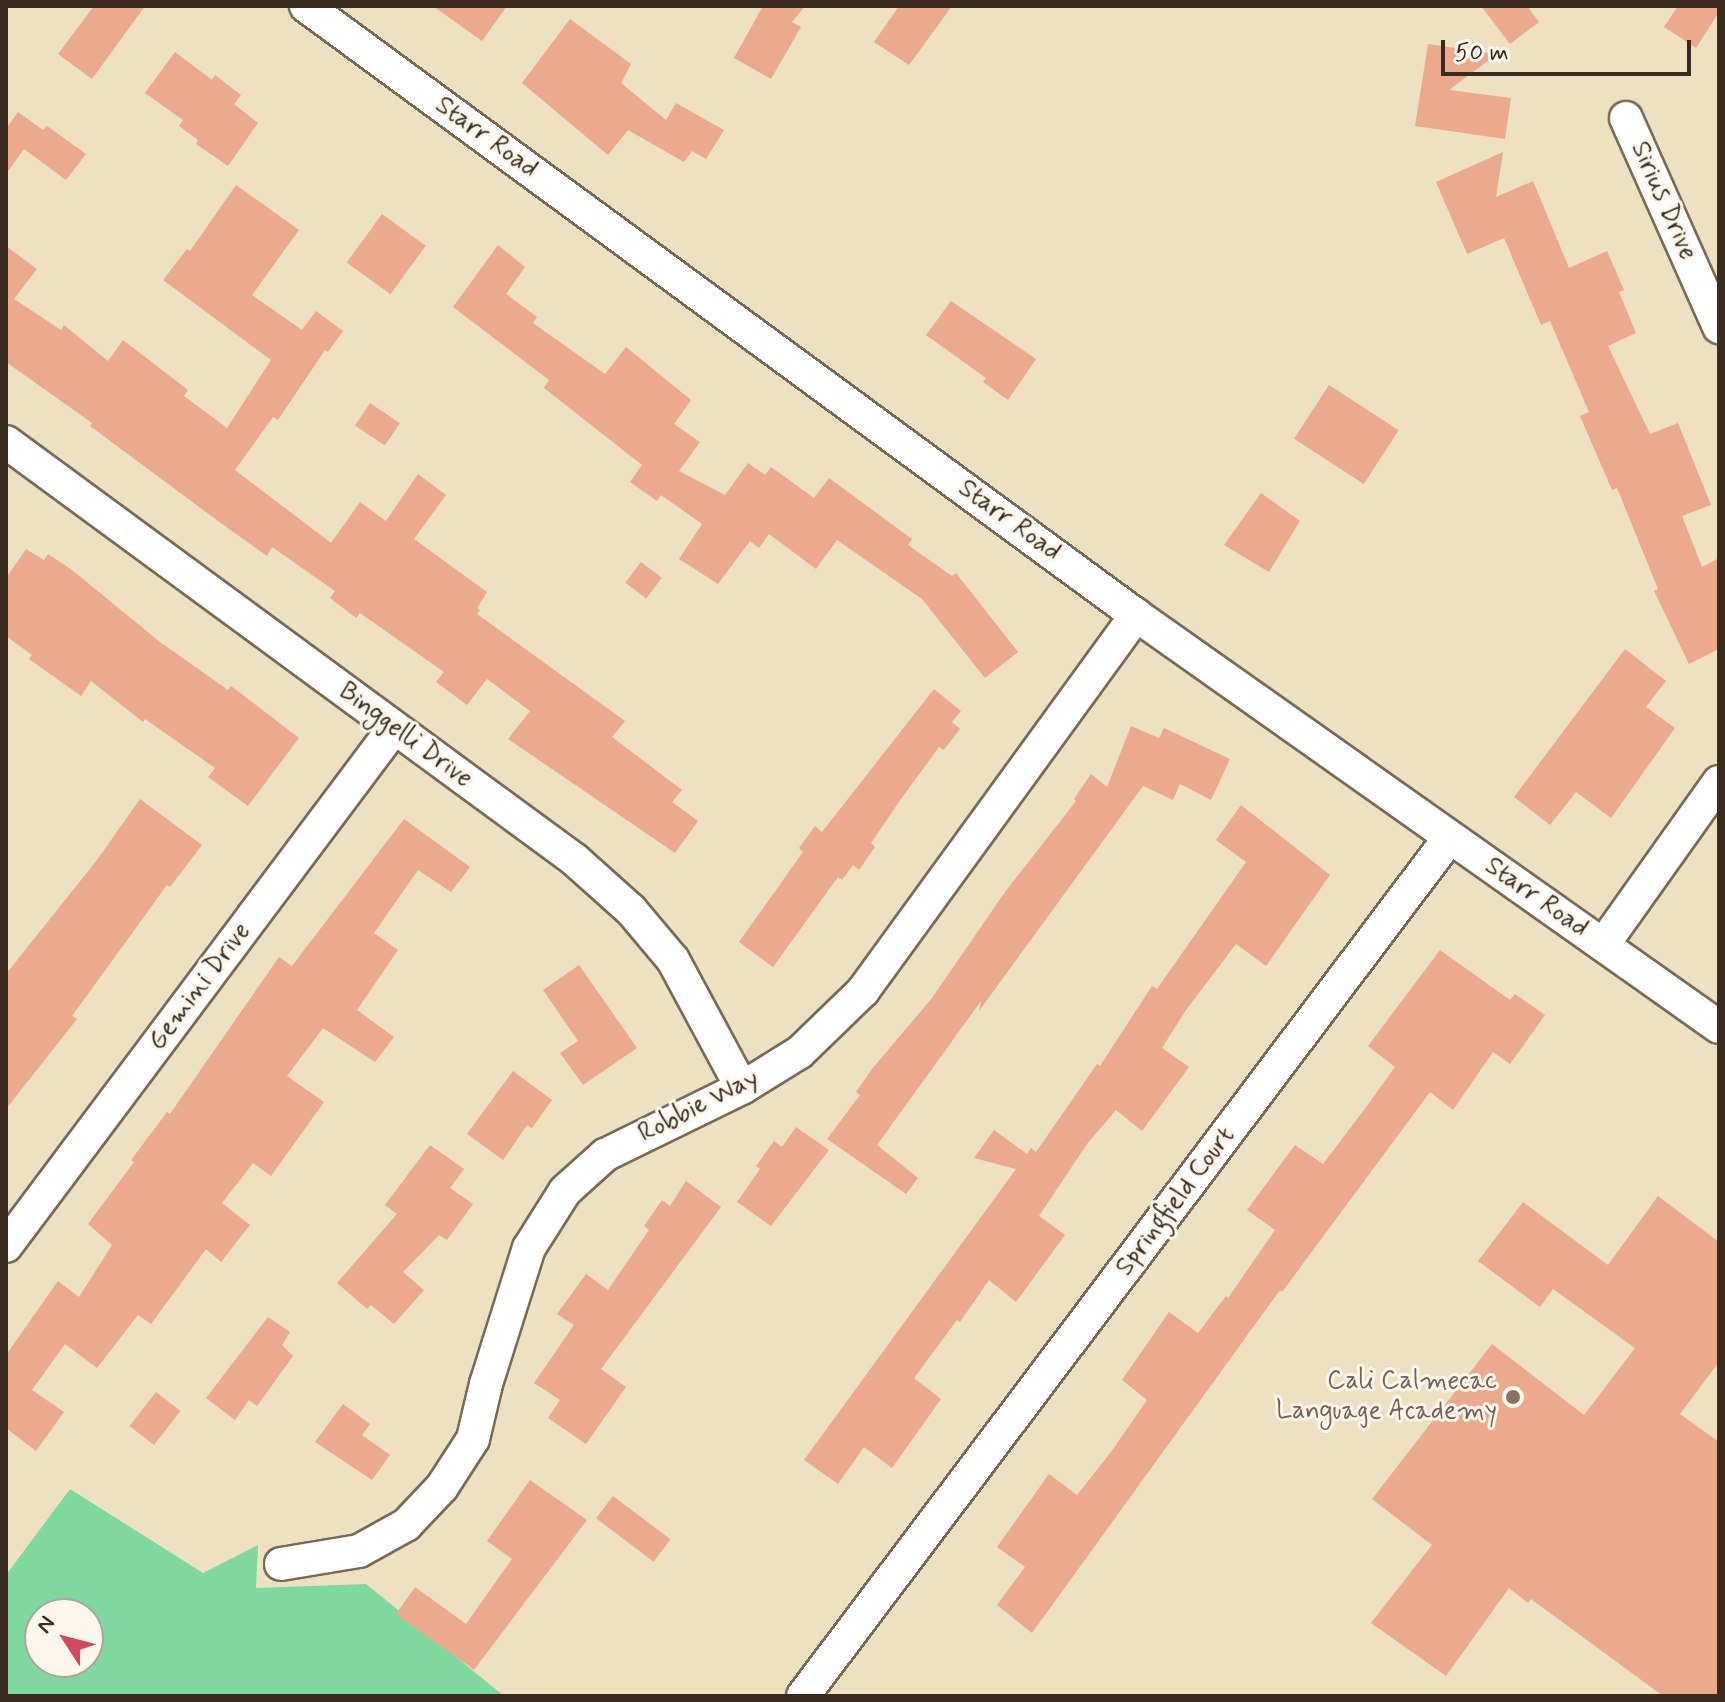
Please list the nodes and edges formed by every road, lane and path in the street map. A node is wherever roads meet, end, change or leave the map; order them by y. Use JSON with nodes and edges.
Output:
{"nodes":[{"id":1,"x":306,"y":6,"type":"edge"},
{"id":2,"x":339,"y":16,"type":"edge"},
{"id":3,"x":1626,"y":118,"type":"dead end"},
{"id":4,"x":1719,"y":327,"type":"edge"},
{"id":5,"x":7,"y":445,"type":"edge"},
{"id":6,"x":1136,"y":615,"type":"junction"},
{"id":7,"x":394,"y":728,"type":"junction"},
{"id":8,"x":1719,"y":782,"type":"edge"},
{"id":9,"x":1450,"y":837,"type":"junction"},
{"id":10,"x":1603,"y":945,"type":"junction"},
{"id":11,"x":1719,"y":1027,"type":"edge"},
{"id":12,"x":742,"y":1088,"type":"junction"},
{"id":13,"x":6,"y":1246,"type":"edge"},
{"id":14,"x":281,"y":1564,"type":"dead end"},
{"id":15,"x":803,"y":1696,"type":"edge"}],
"edges":[{"from":1,"to":2,"type":"street","name":"Starr Road"},
{"from":2,"to":6,"type":"street","name":"Starr Road"},
{"from":3,"to":4,"type":"street","name":"Sirius Drive"},
{"from":5,"to":7,"type":"street","name":"Binggelli Drive"},
{"from":6,"to":9,"type":"street","name":"Starr Road"},
{"from":6,"to":12,"type":"street","name":"Robbie Way"},
{"from":7,"to":12,"type":"street","name":"Binggelli Drive"},
{"from":7,"to":13,"type":"street","name":"Gemini Drive"},
{"from":8,"to":10,"type":"street"},
{"from":9,"to":10,"type":"street","name":"Starr Road"},
{"from":9,"to":15,"type":"street","name":"Springfield Court"},
{"from":10,"to":11,"type":"street","name":"Starr Road"},
{"from":12,"to":14,"type":"street","name":"Robbie Way"}]}
